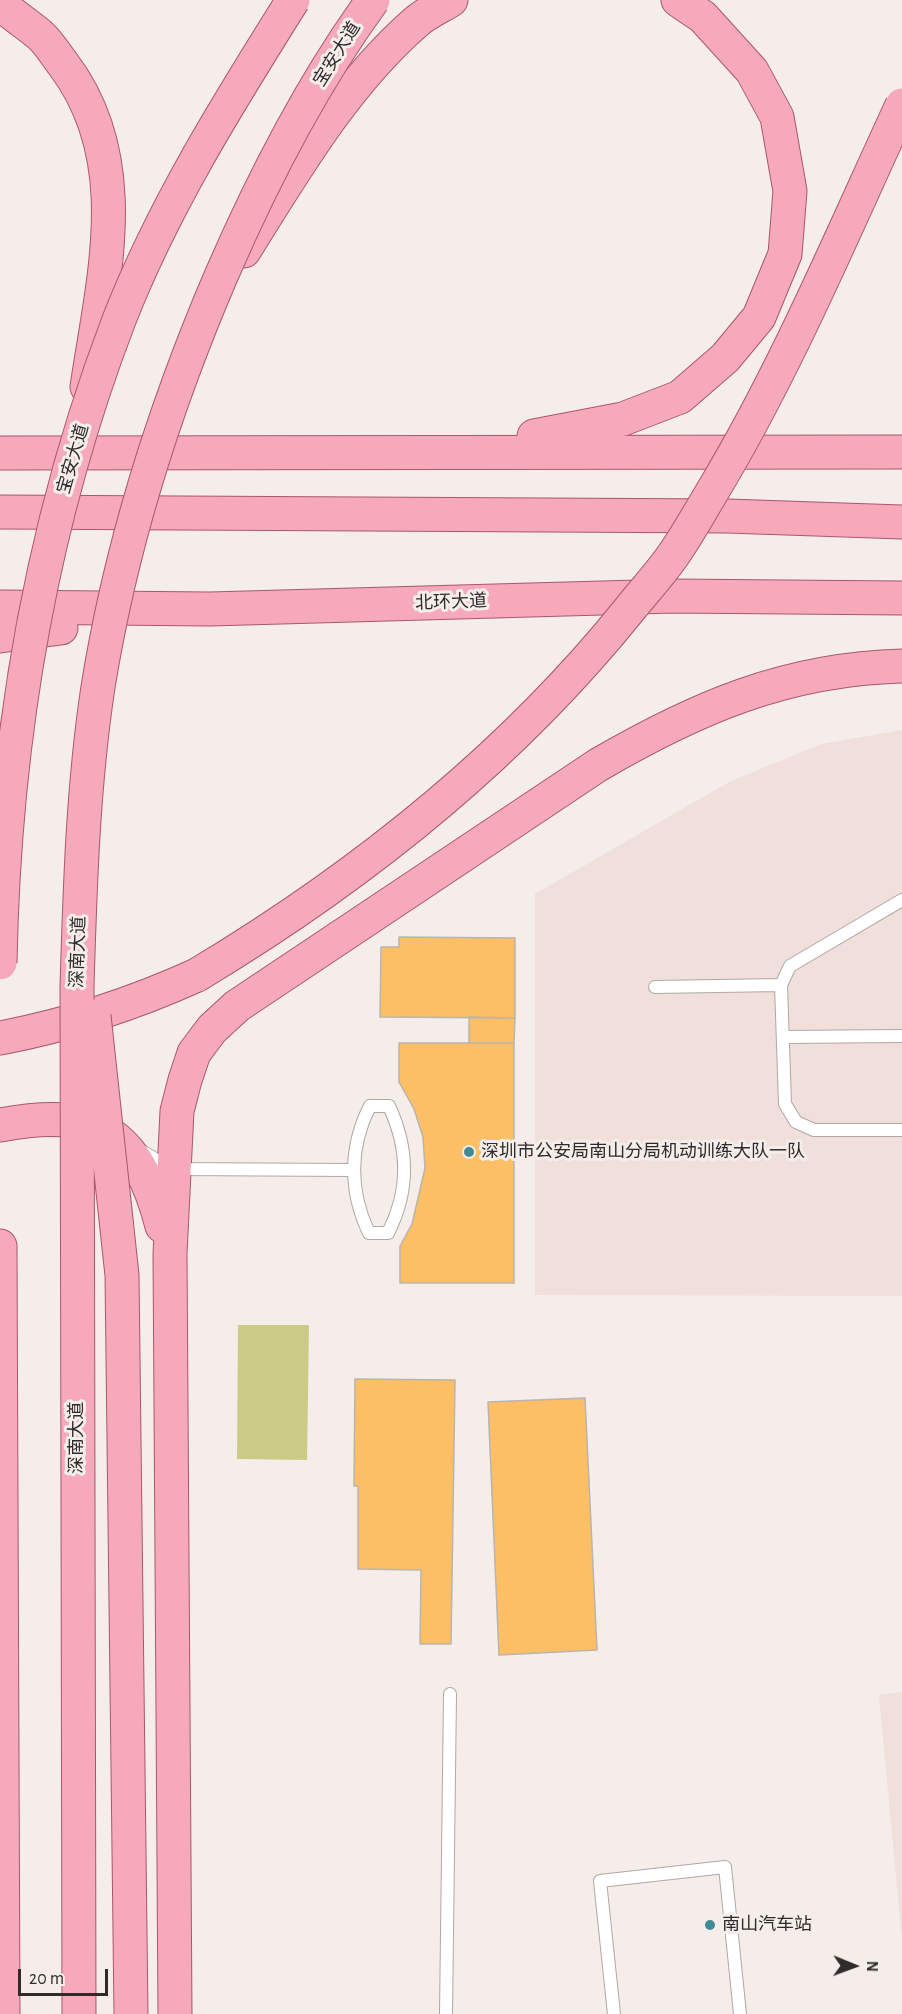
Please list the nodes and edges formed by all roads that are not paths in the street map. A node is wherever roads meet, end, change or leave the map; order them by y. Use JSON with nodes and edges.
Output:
{"nodes":[{"id":1,"x":293,"y":0,"type":"edge"},
{"id":2,"x":373,"y":0,"type":"edge"},
{"id":3,"x":451,"y":0,"type":"edge"},
{"id":4,"x":678,"y":0,"type":"edge"},
{"id":5,"x":0,"y":4,"type":"edge"},
{"id":6,"x":902,"y":105,"type":"edge"},
{"id":7,"x":185,"y":361,"type":"junction"},
{"id":8,"x":81,"y":430,"type":"junction"},
{"id":9,"x":462,"y":451,"type":"junction"},
{"id":10,"x":902,"y":452,"type":"edge"},
{"id":11,"x":0,"y":453,"type":"edge"},
{"id":12,"x":0,"y":512,"type":"edge"},
{"id":13,"x":902,"y":522,"type":"edge"},
{"id":14,"x":902,"y":598,"type":"edge"},
{"id":15,"x":0,"y":607,"type":"edge"},
{"id":16,"x":210,"y":609,"type":"junction"},
{"id":17,"x":0,"y":636,"type":"edge"},
{"id":18,"x":902,"y":666,"type":"edge"},
{"id":19,"x":15,"y":733,"type":"junction"},
{"id":20,"x":0,"y":789,"type":"edge"},
{"id":21,"x":81,"y":862,"type":"junction"},
{"id":22,"x":902,"y":900,"type":"edge"},
{"id":23,"x":0,"y":963,"type":"edge"},
{"id":24,"x":781,"y":985,"type":"junction"},
{"id":25,"x":655,"y":987,"type":"dead end"},
{"id":26,"x":902,"y":1036,"type":"edge"},
{"id":27,"x":783,"y":1037,"type":"junction"},
{"id":28,"x":0,"y":1038,"type":"edge"},
{"id":29,"x":0,"y":1125,"type":"edge"},
{"id":30,"x":902,"y":1130,"type":"edge"},
{"id":31,"x":118,"y":1139,"type":"junction"},
{"id":32,"x":172,"y":1169,"type":"junction"},
{"id":33,"x":353,"y":1170,"type":"junction"},
{"id":34,"x":0,"y":1246,"type":"edge"},
{"id":35,"x":170,"y":1254,"type":"junction"},
{"id":36,"x":450,"y":1694,"type":"dead end"},
{"id":37,"x":3,"y":2014,"type":"edge"},
{"id":38,"x":79,"y":2014,"type":"edge"},
{"id":39,"x":131,"y":2014,"type":"edge"},
{"id":40,"x":175,"y":2014,"type":"edge"},
{"id":41,"x":446,"y":2014,"type":"edge"},
{"id":42,"x":614,"y":2014,"type":"edge"},
{"id":43,"x":740,"y":2014,"type":"edge"}],
"edges":[{"from":1,"to":8,"type":"main road","name":"宝安大道","bridge":true},
{"from":2,"to":7,"type":"main road","name":"宝安大道","bridge":true},
{"from":3,"to":7,"type":"main road","bridge":true},
{"from":4,"to":9,"type":"main road"},
{"from":5,"to":8,"type":"main road","bridge":true},
{"from":6,"to":28,"type":"main road","bridge":true},
{"from":7,"to":21,"type":"main road","name":"宝安大道","bridge":true},
{"from":8,"to":19,"type":"main road","name":"宝安大道","bridge":true},
{"from":9,"to":10,"type":"main road"},
{"from":9,"to":11,"type":"main road"},
{"from":12,"to":13,"type":"main road"},
{"from":14,"to":16,"type":"main road","name":"北环大道"},
{"from":15,"to":16,"type":"main road","name":"北环大道"},
{"from":16,"to":17,"type":"main road"},
{"from":18,"to":32,"type":"main road"},
{"from":19,"to":20,"type":"main road","bridge":true},
{"from":19,"to":23,"type":"main road","name":"宝安大道","bridge":true},
{"from":21,"to":38,"type":"main road","name":"深南大道","bridge":true},
{"from":21,"to":39,"type":"main road","bridge":true},
{"from":22,"to":24,"type":"lane"},
{"from":24,"to":25,"type":"lane"},
{"from":24,"to":27,"type":"lane"},
{"from":26,"to":27,"type":"lane"},
{"from":27,"to":30,"type":"lane"},
{"from":29,"to":31,"type":"main road"},
{"from":31,"to":32,"type":"lane"},
{"from":31,"to":35,"type":"main road"},
{"from":32,"to":33,"type":"lane"},
{"from":32,"to":35,"type":"main road"},
{"from":33,"to":33,"type":"lane"},
{"from":34,"to":37,"type":"main road"},
{"from":35,"to":40,"type":"main road"},
{"from":36,"to":41,"type":"lane"},
{"from":42,"to":43,"type":"lane"}]}
